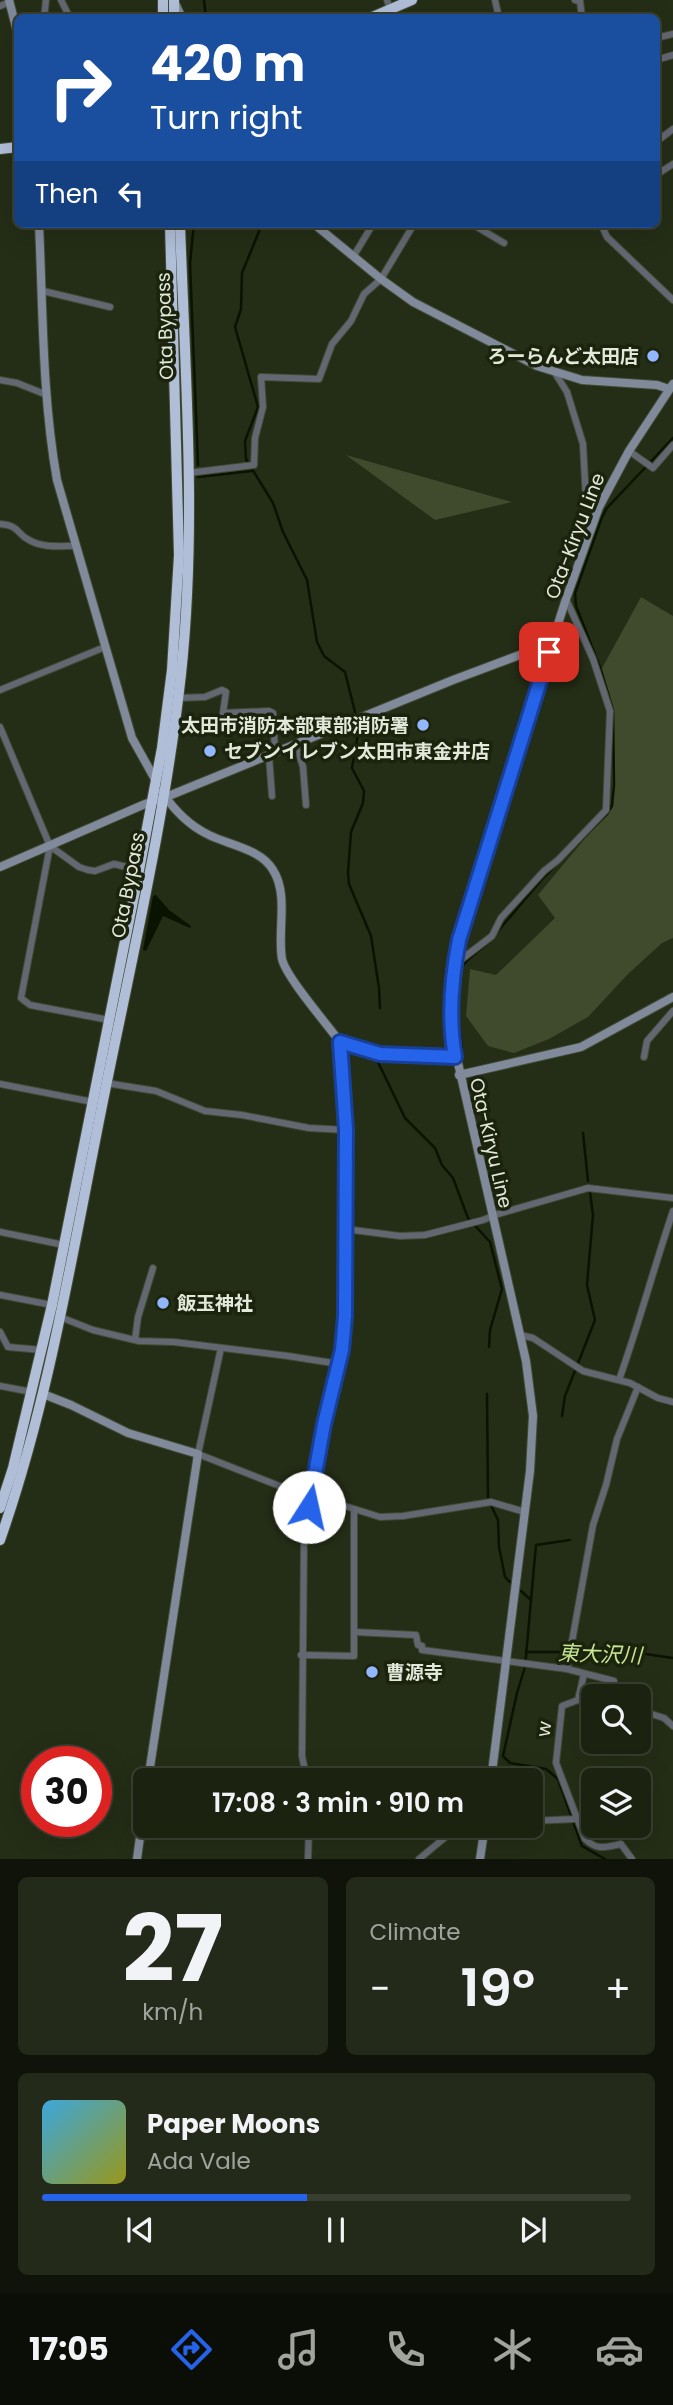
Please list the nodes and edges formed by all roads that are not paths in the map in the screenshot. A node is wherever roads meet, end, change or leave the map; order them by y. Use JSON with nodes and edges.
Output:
{"nodes":[{"id":1,"x":412,"y":0,"type":"edge"},
{"id":2,"x":575,"y":0,"type":"edge"},
{"id":3,"x":11,"y":5,"type":"edge"},
{"id":4,"x":0,"y":6,"type":"edge"},
{"id":5,"x":390,"y":9,"type":"edge"},
{"id":6,"x":582,"y":14,"type":"edge"},
{"id":7,"x":39,"y":228,"type":"edge"},
{"id":8,"x":170,"y":228,"type":"edge"},
{"id":9,"x":180,"y":228,"type":"edge"},
{"id":10,"x":319,"y":228,"type":"edge"},
{"id":11,"x":371,"y":228,"type":"edge"},
{"id":12,"x":412,"y":228,"type":"edge"},
{"id":13,"x":479,"y":228,"type":"edge"},
{"id":14,"x":603,"y":228,"type":"edge"},
{"id":15,"x":504,"y":243,"type":"dead end"},
{"id":16,"x":353,"y":257,"type":"junction"},
{"id":17,"x":381,"y":279,"type":"junction"},
{"id":18,"x":43,"y":291,"type":"junction"},
{"id":19,"x":673,"y":300,"type":"edge"},
{"id":20,"x":110,"y":307,"type":"dead end"},
{"id":21,"x":555,"y":373,"type":"junction"},
{"id":22,"x":0,"y":380,"type":"edge"},
{"id":23,"x":671,"y":386,"type":"edge"},
{"id":24,"x":47,"y":395,"type":"junction"},
{"id":25,"x":673,"y":445,"type":"edge"},
{"id":26,"x":629,"y":451,"type":"junction"},
{"id":27,"x":188,"y":473,"type":"junction"},
{"id":28,"x":599,"y":507,"type":"junction"},
{"id":29,"x":0,"y":524,"type":"edge"},
{"id":30,"x":75,"y":546,"type":"junction"},
{"id":31,"x":566,"y":599,"type":"junction"},
{"id":32,"x":549,"y":644,"type":"dead end"},
{"id":33,"x":105,"y":647,"type":"junction"},
{"id":34,"x":0,"y":690,"type":"edge"},
{"id":35,"x":178,"y":698,"type":"junction"},
{"id":36,"x":0,"y":727,"type":"edge"},
{"id":37,"x":296,"y":744,"type":"junction"},
{"id":38,"x":272,"y":755,"type":"junction"},
{"id":39,"x":155,"y":779,"type":"junction"},
{"id":40,"x":272,"y":796,"type":"dead end"},
{"id":41,"x":161,"y":798,"type":"junction"},
{"id":42,"x":306,"y":805,"type":"dead end"},
{"id":43,"x":50,"y":846,"type":"junction"},
{"id":44,"x":0,"y":867,"type":"edge"},
{"id":45,"x":139,"y":870,"type":"junction"},
{"id":46,"x":454,"y":965,"type":"junction"},
{"id":47,"x":673,"y":997,"type":"edge"},
{"id":48,"x":673,"y":1011,"type":"edge"},
{"id":49,"x":109,"y":1020,"type":"junction"},
{"id":50,"x":340,"y":1042,"type":"junction"},
{"id":51,"x":455,"y":1057,"type":"junction"},
{"id":52,"x":644,"y":1057,"type":"dead end"},
{"id":53,"x":459,"y":1075,"type":"junction"},
{"id":54,"x":106,"y":1083,"type":"junction"},
{"id":55,"x":0,"y":1084,"type":"edge"},
{"id":56,"x":93,"y":1101,"type":"junction"},
{"id":57,"x":346,"y":1130,"type":"junction"},
{"id":58,"x":673,"y":1198,"type":"edge"},
{"id":59,"x":673,"y":1211,"type":"edge"},
{"id":60,"x":492,"y":1217,"type":"junction"},
{"id":61,"x":345,"y":1228,"type":"junction"},
{"id":62,"x":0,"y":1232,"type":"edge"},
{"id":63,"x":64,"y":1245,"type":"junction"},
{"id":64,"x":153,"y":1268,"type":"dead end"},
{"id":65,"x":0,"y":1295,"type":"edge"},
{"id":66,"x":52,"y":1305,"type":"junction"},
{"id":67,"x":59,"y":1317,"type":"junction"},
{"id":68,"x":0,"y":1332,"type":"edge"},
{"id":69,"x":520,"y":1335,"type":"junction"},
{"id":70,"x":135,"y":1340,"type":"junction"},
{"id":71,"x":221,"y":1348,"type":"junction"},
{"id":72,"x":42,"y":1350,"type":"junction"},
{"id":73,"x":339,"y":1364,"type":"junction"},
{"id":74,"x":619,"y":1380,"type":"junction"},
{"id":75,"x":0,"y":1386,"type":"edge"},
{"id":76,"x":638,"y":1387,"type":"junction"},
{"id":77,"x":37,"y":1393,"type":"junction"},
{"id":78,"x":673,"y":1402,"type":"edge"},
{"id":79,"x":198,"y":1454,"type":"junction"},
{"id":80,"x":310,"y":1496,"type":"junction"},
{"id":81,"x":0,"y":1508,"type":"edge"},
{"id":82,"x":354,"y":1510,"type":"junction"},
{"id":83,"x":525,"y":1511,"type":"junction"},
{"id":84,"x":0,"y":1540,"type":"edge"},
{"id":85,"x":354,"y":1632,"type":"junction"},
{"id":86,"x":302,"y":1656,"type":"junction"},
{"id":87,"x":507,"y":1661,"type":"junction"},
{"id":88,"x":567,"y":1669,"type":"junction"},
{"id":89,"x":584,"y":1674,"type":"junction"},
{"id":90,"x":614,"y":1684,"type":"edge"},
{"id":91,"x":651,"y":1714,"type":"edge"},
{"id":92,"x":673,"y":1726,"type":"edge"},
{"id":93,"x":150,"y":1768,"type":"edge"},
{"id":94,"x":304,"y":1768,"type":"edge"},
{"id":95,"x":493,"y":1768,"type":"edge"},
{"id":96,"x":573,"y":1819,"type":"junction"},
{"id":97,"x":543,"y":1820,"type":"edge"},
{"id":98,"x":140,"y":1838,"type":"edge"},
{"id":99,"x":309,"y":1838,"type":"edge"},
{"id":100,"x":444,"y":1838,"type":"edge"},
{"id":101,"x":483,"y":1838,"type":"edge"},
{"id":102,"x":137,"y":1859,"type":"edge"},
{"id":103,"x":308,"y":1859,"type":"edge"},
{"id":104,"x":419,"y":1859,"type":"edge"},
{"id":105,"x":480,"y":1859,"type":"edge"},
{"id":106,"x":632,"y":1859,"type":"edge"}],
"edges":[{"from":1,"to":5,"type":"highway"},
{"from":2,"to":6,"type":"street"},
{"from":3,"to":4,"type":"street"},
{"from":7,"to":18,"type":"street"},
{"from":8,"to":39,"type":"highway","name":"Ota Bypass"},
{"from":9,"to":27,"type":"highway","name":"Ota Bypass"},
{"from":10,"to":16,"type":"street"},
{"from":11,"to":16,"type":"street"},
{"from":12,"to":17,"type":"street"},
{"from":13,"to":15,"type":"street"},
{"from":14,"to":19,"type":"street"},
{"from":16,"to":17,"type":"street"},
{"from":17,"to":21,"type":"street"},
{"from":17,"to":27,"type":"street"},
{"from":18,"to":20,"type":"street"},
{"from":18,"to":24,"type":"street"},
{"from":21,"to":23,"type":"street"},
{"from":21,"to":28,"type":"street"},
{"from":22,"to":24,"type":"street"},
{"from":23,"to":26,"type":"street","name":"Ota-Kiryu Line"},
{"from":24,"to":30,"type":"street"},
{"from":25,"to":26,"type":"street"},
{"from":26,"to":28,"type":"street","name":"Ota-Kiryu Line"},
{"from":27,"to":35,"type":"highway","name":"Ota Bypass"},
{"from":28,"to":31,"type":"street","name":"Ota-Kiryu Line"},
{"from":29,"to":30,"type":"street"},
{"from":30,"to":33,"type":"street"},
{"from":31,"to":46,"type":"street","name":"Ota-Kiryu Line"},
{"from":31,"to":46,"type":"street"},
{"from":32,"to":37,"type":"street"},
{"from":33,"to":34,"type":"street"},
{"from":33,"to":39,"type":"street"},
{"from":35,"to":38,"type":"street"},
{"from":35,"to":41,"type":"highway","name":"Ota Bypass"},
{"from":36,"to":43,"type":"street"},
{"from":37,"to":38,"type":"street"},
{"from":37,"to":42,"type":"street"},
{"from":38,"to":40,"type":"street"},
{"from":38,"to":41,"type":"street"},
{"from":39,"to":41,"type":"highway","name":"Ota Bypass"},
{"from":41,"to":43,"type":"street"},
{"from":41,"to":45,"type":"highway","name":"Ota Bypass"},
{"from":41,"to":50,"type":"street"},
{"from":41,"to":54,"type":"highway","name":"Ota Bypass"},
{"from":43,"to":44,"type":"street"},
{"from":43,"to":45,"type":"street"},
{"from":43,"to":49,"type":"street"},
{"from":45,"to":49,"type":"highway","name":"Ota Bypass"},
{"from":46,"to":51,"type":"street","name":"Ota-Kiryu Line"},
{"from":47,"to":53,"type":"street"},
{"from":48,"to":52,"type":"street"},
{"from":49,"to":56,"type":"highway","name":"Ota Bypass"},
{"from":50,"to":51,"type":"street"},
{"from":50,"to":57,"type":"street"},
{"from":51,"to":53,"type":"street","name":"Ota-Kiryu Line"},
{"from":53,"to":60,"type":"street","name":"Ota-Kiryu Line"},
{"from":54,"to":57,"type":"street"},
{"from":54,"to":67,"type":"highway","name":"Ota Bypass"},
{"from":55,"to":56,"type":"street"},
{"from":56,"to":63,"type":"highway","name":"Ota Bypass"},
{"from":57,"to":61,"type":"street"},
{"from":58,"to":60,"type":"street"},
{"from":59,"to":74,"type":"street"},
{"from":60,"to":61,"type":"street"},
{"from":60,"to":69,"type":"street","name":"Ota-Kiryu Line"},
{"from":61,"to":73,"type":"street"},
{"from":62,"to":63,"type":"street"},
{"from":63,"to":66,"type":"highway","name":"Ota Bypass"},
{"from":64,"to":70,"type":"street"},
{"from":65,"to":66,"type":"street"},
{"from":66,"to":72,"type":"highway","name":"Ota Bypass"},
{"from":67,"to":70,"type":"street"},
{"from":67,"to":77,"type":"highway","name":"Ota Bypass"},
{"from":68,"to":72,"type":"street"},
{"from":69,"to":74,"type":"street"},
{"from":69,"to":83,"type":"street","name":"Ota-Kiryu Line"},
{"from":70,"to":71,"type":"street"},
{"from":71,"to":73,"type":"street"},
{"from":71,"to":79,"type":"street"},
{"from":72,"to":77,"type":"highway","name":"Ota Bypass"},
{"from":73,"to":80,"type":"street"},
{"from":74,"to":76,"type":"street"},
{"from":75,"to":77,"type":"street"},
{"from":76,"to":78,"type":"street"},
{"from":76,"to":88,"type":"street"},
{"from":77,"to":79,"type":"street"},
{"from":77,"to":81,"type":"highway","name":"Ota Bypass"},
{"from":77,"to":84,"type":"highway","name":"Ota Bypass"},
{"from":79,"to":80,"type":"street"},
{"from":79,"to":93,"type":"street"},
{"from":80,"to":82,"type":"street"},
{"from":80,"to":86,"type":"street"},
{"from":82,"to":83,"type":"street"},
{"from":82,"to":85,"type":"street"},
{"from":83,"to":87,"type":"street","name":"Ota-Kiryu Line"},
{"from":85,"to":86,"type":"street"},
{"from":85,"to":87,"type":"street"},
{"from":86,"to":94,"type":"street"},
{"from":87,"to":88,"type":"street"},
{"from":87,"to":95,"type":"street","name":"Ota-Kiryu Line"},
{"from":88,"to":89,"type":"street"},
{"from":89,"to":90,"type":"street"},
{"from":89,"to":96,"type":"street","name":"w"},
{"from":91,"to":92,"type":"street"},
{"from":96,"to":97,"type":"street"},
{"from":96,"to":106,"type":"street","name":"w"},
{"from":98,"to":102,"type":"street"},
{"from":99,"to":103,"type":"street"},
{"from":100,"to":104,"type":"street"},
{"from":101,"to":105,"type":"street"}]}
